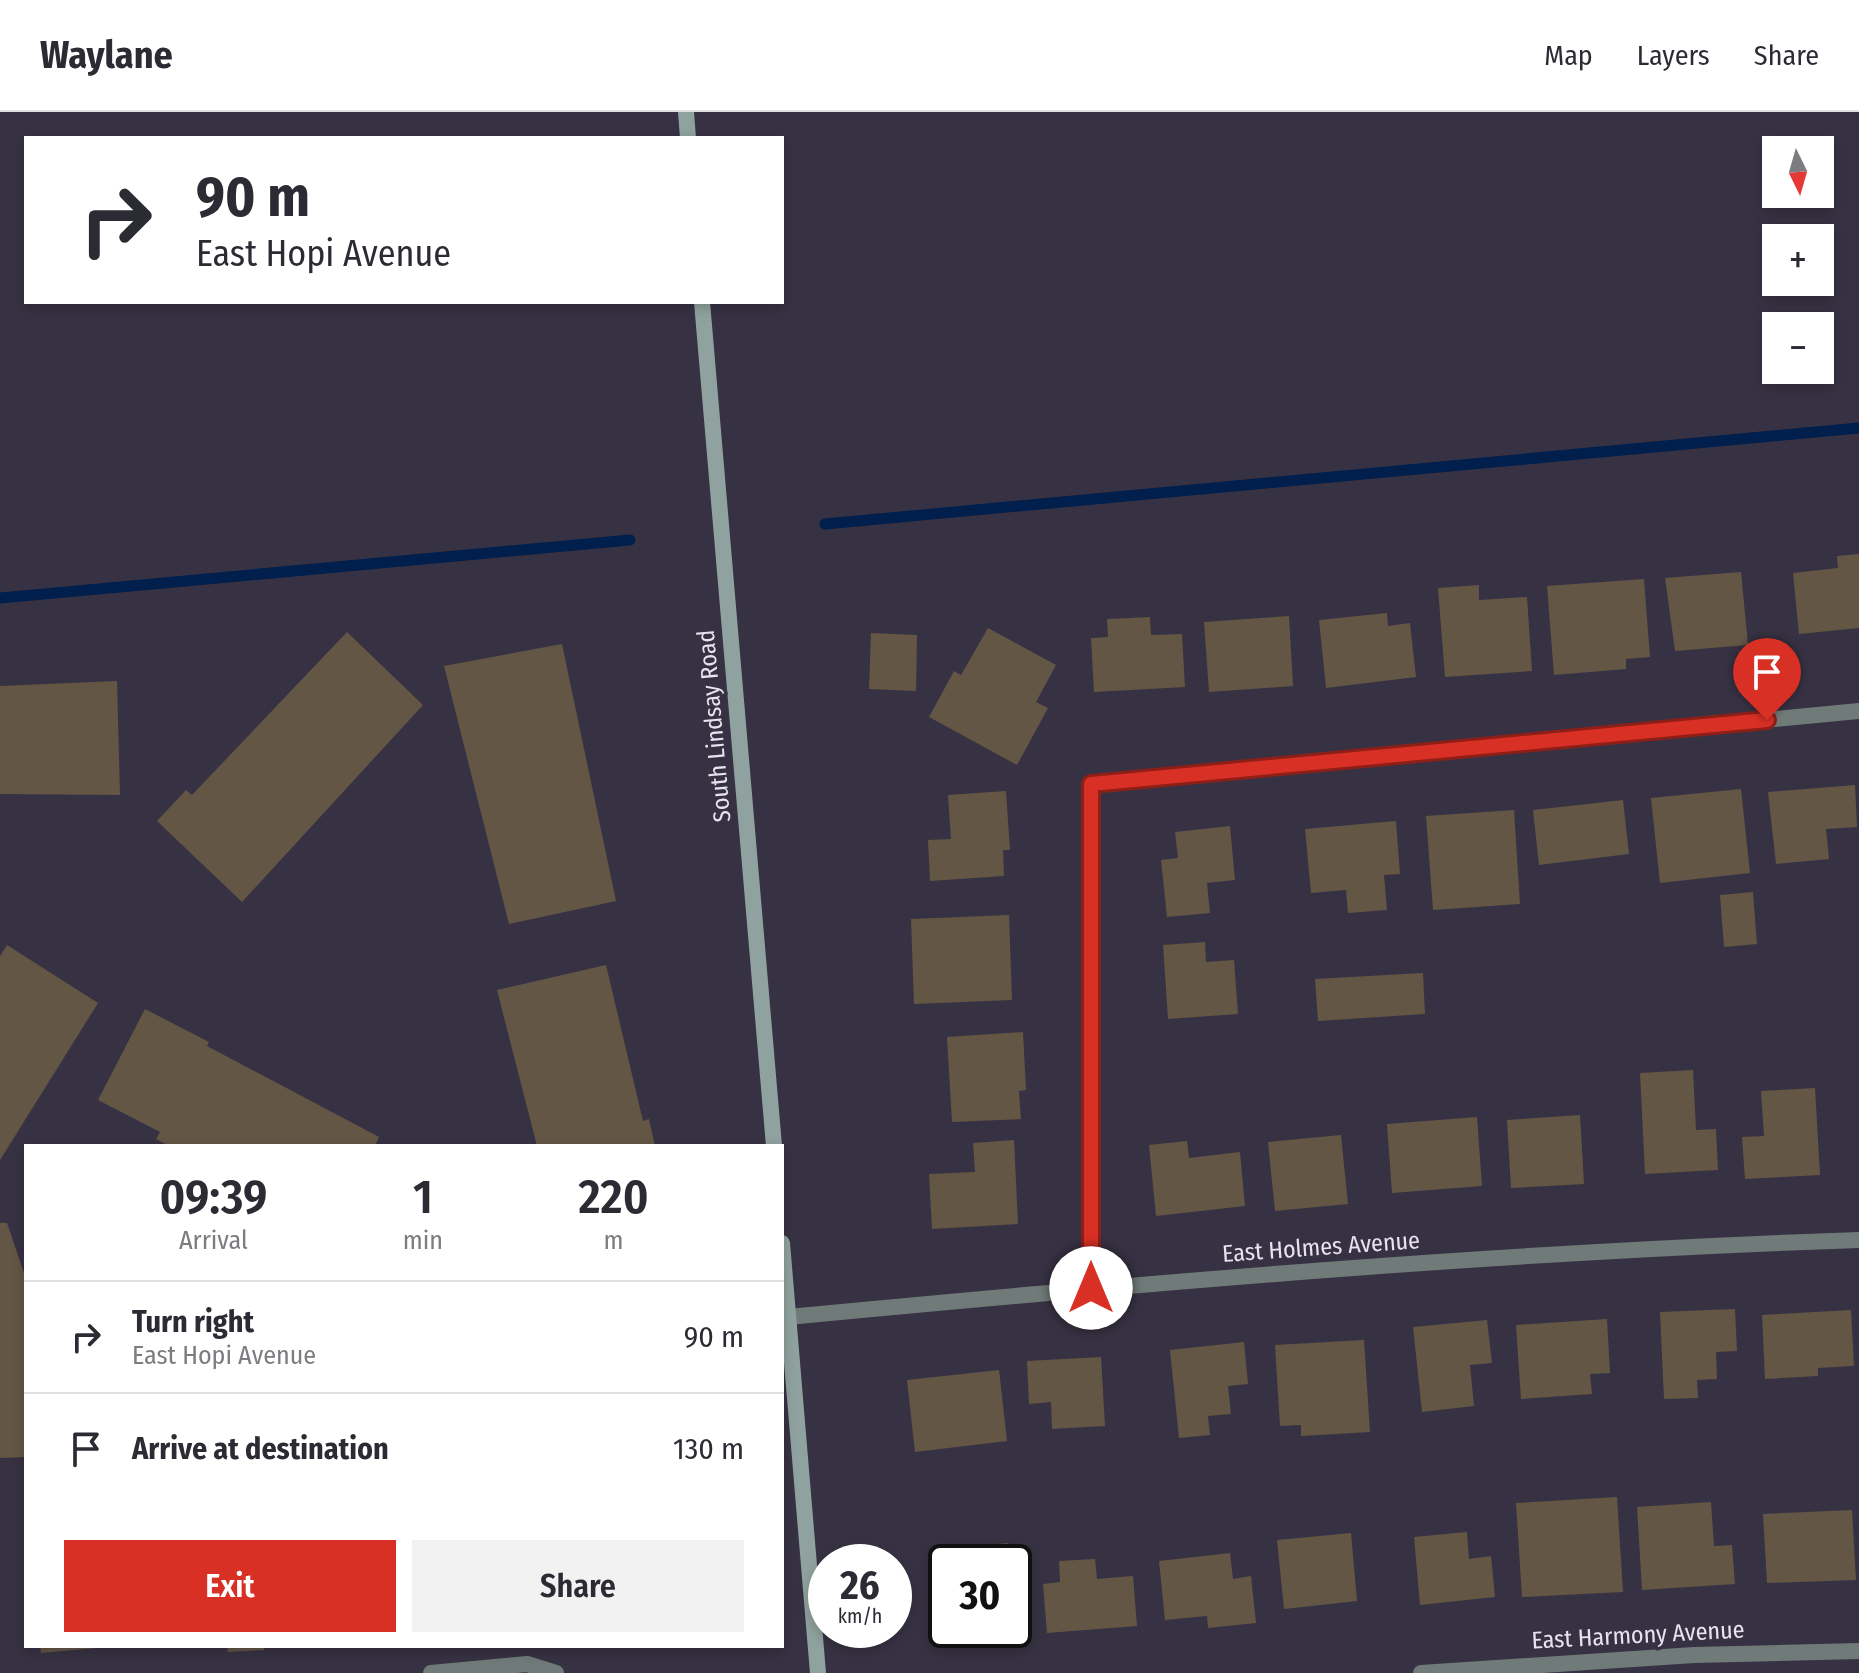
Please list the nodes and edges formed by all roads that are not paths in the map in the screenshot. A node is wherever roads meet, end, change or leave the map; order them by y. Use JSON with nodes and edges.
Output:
{"nodes":[{"id":1,"x":686,"y":112,"type":"edge"},
{"id":2,"x":688,"y":136,"type":"edge"},
{"id":3,"x":702,"y":304,"type":"edge"},
{"id":4,"x":1859,"y":711,"type":"edge"},
{"id":5,"x":774,"y":1144,"type":"edge"},
{"id":6,"x":1859,"y":1240,"type":"edge"},
{"id":7,"x":784,"y":1268,"type":"edge"},
{"id":8,"x":1091,"y":1288,"type":"junction"},
{"id":9,"x":788,"y":1317,"type":"junction"},
{"id":10,"x":1859,"y":1651,"type":"edge"},
{"id":11,"x":431,"y":1673,"type":"edge"},
{"id":12,"x":556,"y":1673,"type":"edge"},
{"id":13,"x":818,"y":1673,"type":"edge"},
{"id":14,"x":1421,"y":1673,"type":"edge"}],
"edges":[{"from":1,"to":2,"type":"main road"},
{"from":3,"to":5,"type":"main road","name":"South Lindsay Road"},
{"from":4,"to":8,"type":"street"},
{"from":6,"to":8,"type":"street","name":"East Holmes Avenue"},
{"from":7,"to":9,"type":"main road"},
{"from":8,"to":9,"type":"street","name":"East Holmes Avenue"},
{"from":9,"to":13,"type":"main road"},
{"from":10,"to":14,"type":"street","name":"East Harmony Avenue"},
{"from":11,"to":12,"type":"street"}]}
